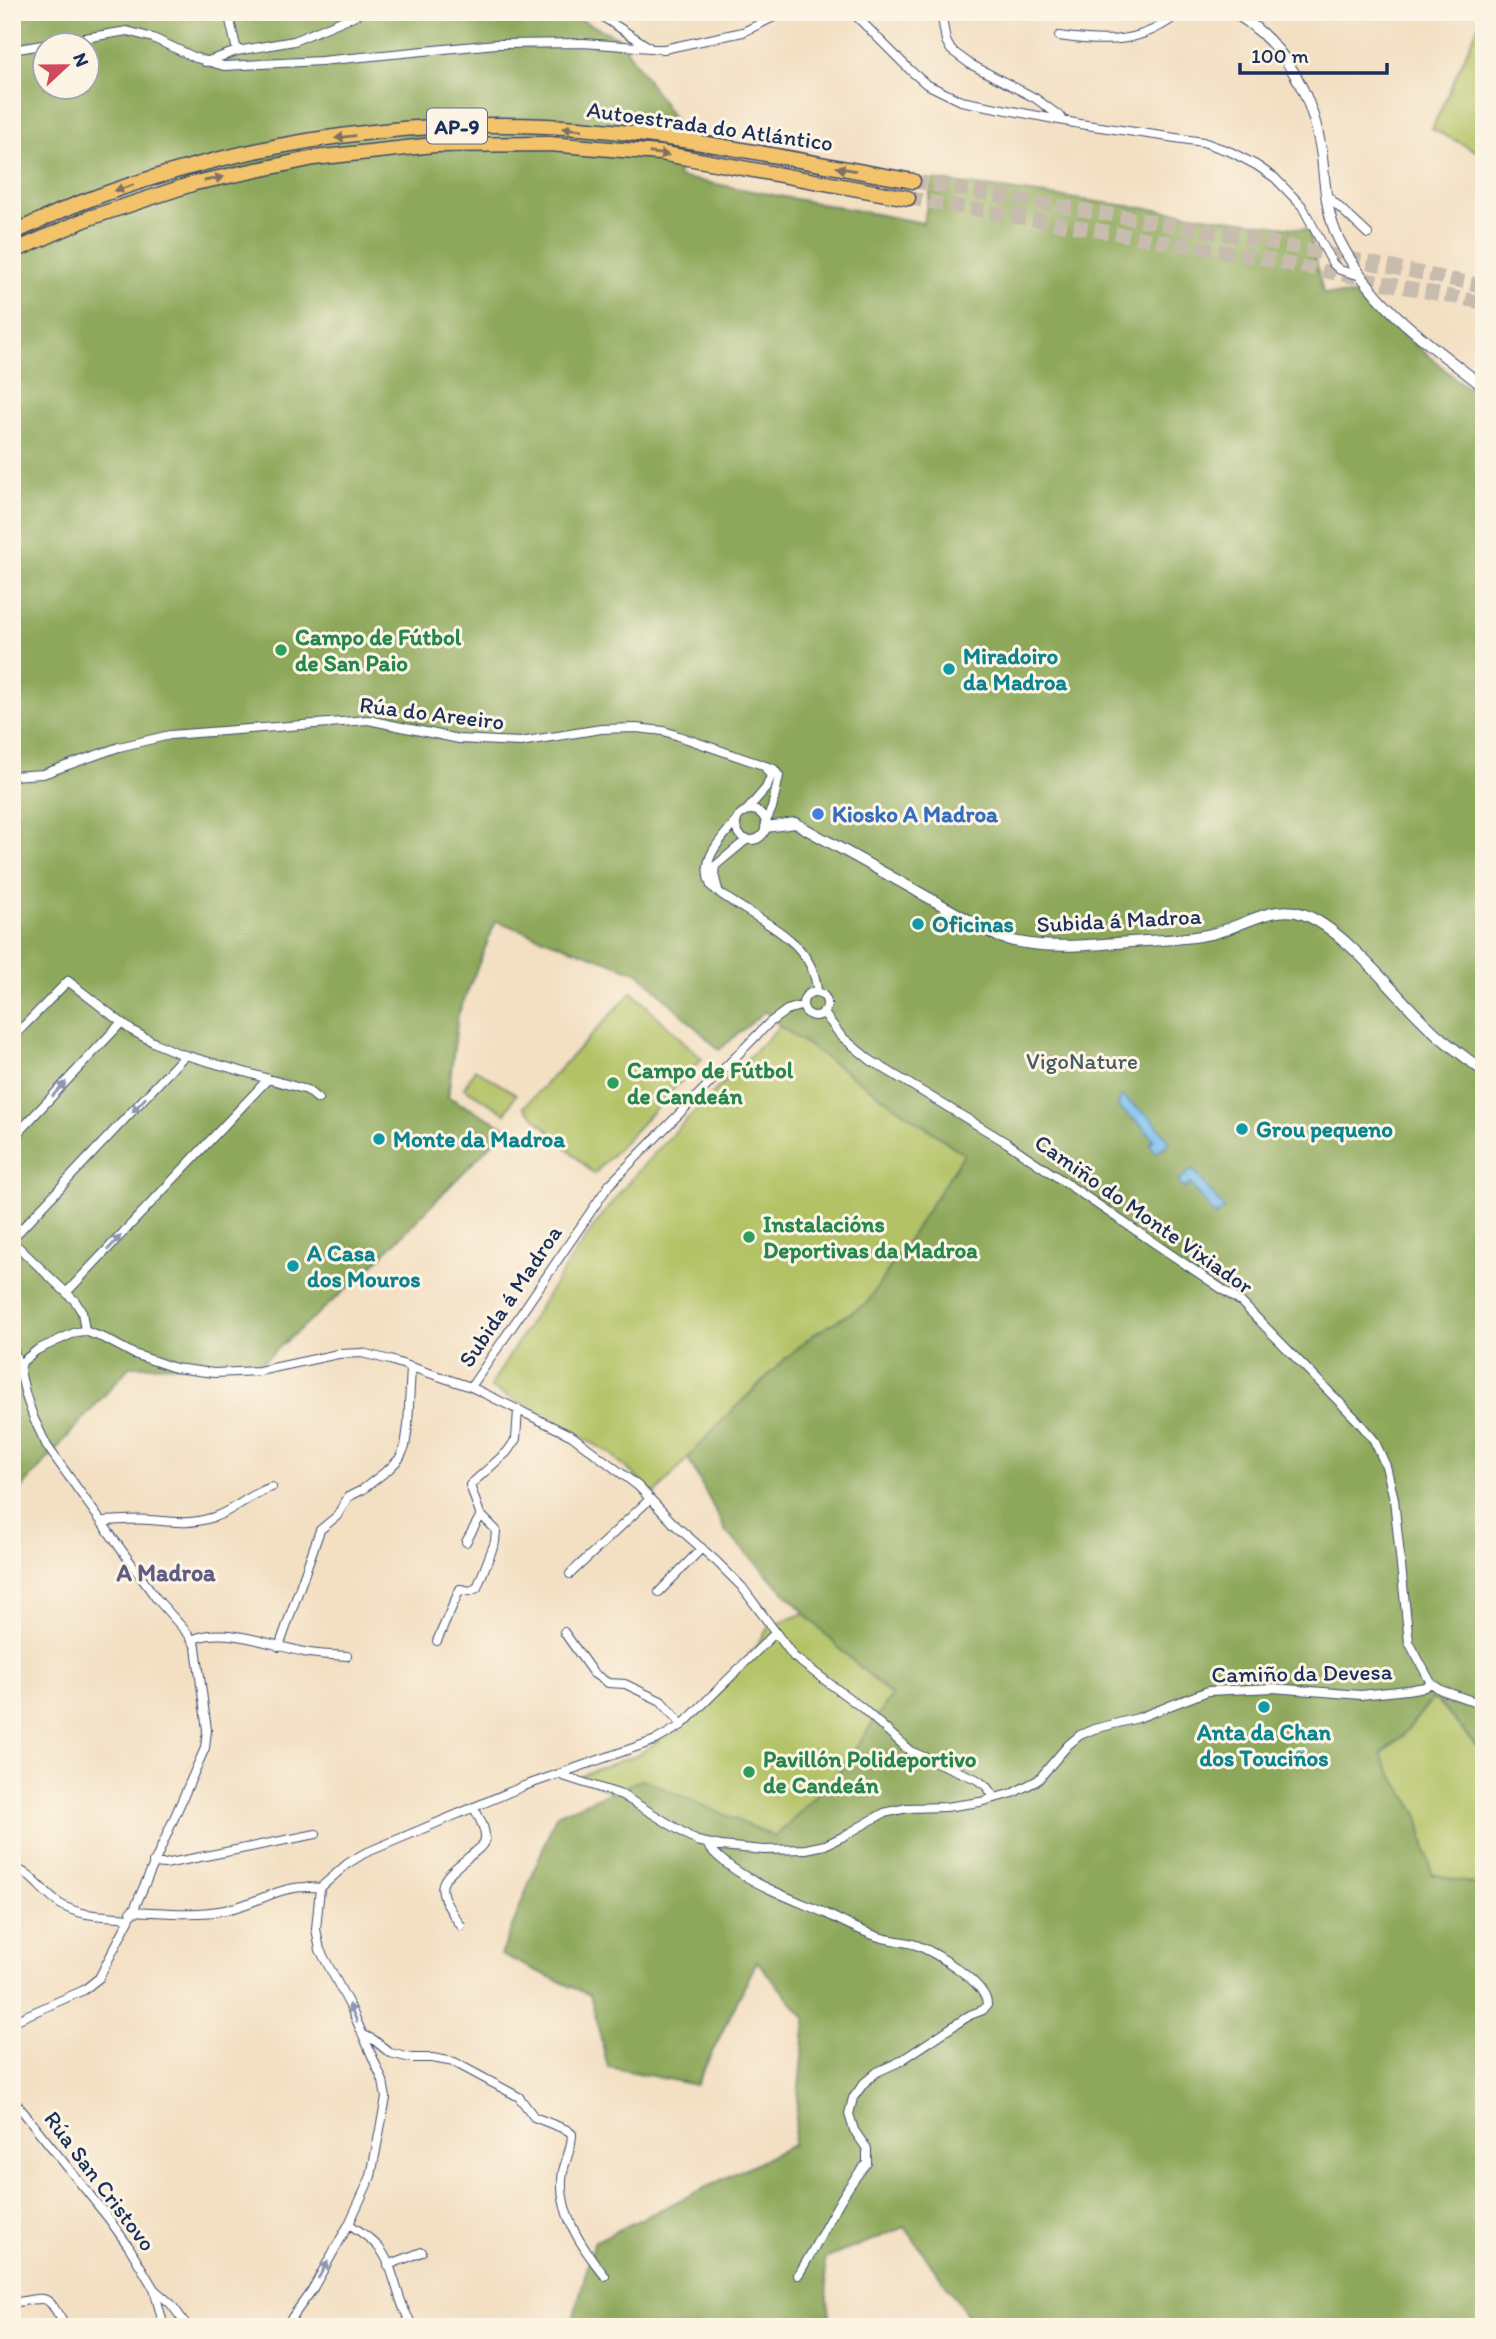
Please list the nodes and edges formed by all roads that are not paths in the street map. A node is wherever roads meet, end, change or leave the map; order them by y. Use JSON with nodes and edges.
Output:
{"nodes":[{"id":1,"x":228,"y":12,"type":"edge"},
{"id":2,"x":363,"y":12,"type":"edge"},
{"id":3,"x":603,"y":12,"type":"edge"},
{"id":4,"x":789,"y":12,"type":"edge"},
{"id":5,"x":852,"y":12,"type":"edge"},
{"id":6,"x":941,"y":12,"type":"edge"},
{"id":7,"x":1181,"y":12,"type":"edge"},
{"id":8,"x":1233,"y":12,"type":"edge"},
{"id":9,"x":1059,"y":36,"type":"dead end"},
{"id":10,"x":652,"y":48,"type":"junction"},
{"id":11,"x":12,"y":50,"type":"edge"},
{"id":12,"x":237,"y":51,"type":"junction"},
{"id":13,"x":205,"y":62,"type":"junction"},
{"id":14,"x":1065,"y":121,"type":"junction"},
{"id":15,"x":913,"y":181,"type":"tunnel mouth"},
{"id":16,"x":1325,"y":194,"type":"junction"},
{"id":17,"x":908,"y":198,"type":"tunnel mouth"},
{"id":18,"x":12,"y":233,"type":"edge"},
{"id":19,"x":1368,"y":234,"type":"dead end"},
{"id":20,"x":12,"y":252,"type":"edge"},
{"id":21,"x":1361,"y":276,"type":"junction"},
{"id":22,"x":1484,"y":387,"type":"edge"},
{"id":23,"x":762,"y":764,"type":"junction"},
{"id":24,"x":12,"y":776,"type":"edge"},
{"id":25,"x":747,"y":810,"type":"junction"},
{"id":26,"x":736,"y":821,"type":"junction"},
{"id":27,"x":766,"y":824,"type":"junction"},
{"id":28,"x":746,"y":840,"type":"junction"},
{"id":29,"x":719,"y":893,"type":"junction"},
{"id":30,"x":817,"y":992,"type":"junction"},
{"id":31,"x":803,"y":1005,"type":"junction"},
{"id":32,"x":823,"y":1012,"type":"junction"},
{"id":33,"x":121,"y":1023,"type":"junction"},
{"id":34,"x":12,"y":1038,"type":"edge"},
{"id":35,"x":185,"y":1055,"type":"junction"},
{"id":36,"x":1484,"y":1072,"type":"edge"},
{"id":37,"x":268,"y":1079,"type":"junction"},
{"id":38,"x":318,"y":1099,"type":"dead end"},
{"id":39,"x":12,"y":1139,"type":"edge"},
{"id":40,"x":12,"y":1240,"type":"edge"},
{"id":41,"x":67,"y":1292,"type":"junction"},
{"id":42,"x":85,"y":1331,"type":"junction"},
{"id":43,"x":12,"y":1344,"type":"edge"},
{"id":44,"x":411,"y":1367,"type":"junction"},
{"id":45,"x":16,"y":1372,"type":"edge"},
{"id":46,"x":471,"y":1387,"type":"junction"},
{"id":47,"x":518,"y":1410,"type":"junction"},
{"id":48,"x":272,"y":1487,"type":"dead end"},
{"id":49,"x":650,"y":1499,"type":"junction"},
{"id":50,"x":481,"y":1515,"type":"junction"},
{"id":51,"x":101,"y":1521,"type":"junction"},
{"id":52,"x":467,"y":1542,"type":"dead end"},
{"id":53,"x":702,"y":1548,"type":"junction"},
{"id":54,"x":570,"y":1574,"type":"dead end"},
{"id":55,"x":659,"y":1592,"type":"dead end"},
{"id":56,"x":564,"y":1632,"type":"dead end"},
{"id":57,"x":775,"y":1633,"type":"junction"},
{"id":58,"x":192,"y":1640,"type":"junction"},
{"id":59,"x":437,"y":1641,"type":"dead end"},
{"id":60,"x":279,"y":1647,"type":"junction"},
{"id":61,"x":347,"y":1656,"type":"dead end"},
{"id":62,"x":1431,"y":1683,"type":"junction"},
{"id":63,"x":1484,"y":1705,"type":"edge"},
{"id":64,"x":682,"y":1725,"type":"junction"},
{"id":65,"x":560,"y":1775,"type":"junction"},
{"id":66,"x":994,"y":1797,"type":"junction"},
{"id":67,"x":474,"y":1808,"type":"junction"},
{"id":68,"x":316,"y":1834,"type":"dead end"},
{"id":69,"x":706,"y":1843,"type":"junction"},
{"id":70,"x":153,"y":1863,"type":"junction"},
{"id":71,"x":12,"y":1867,"type":"edge"},
{"id":72,"x":320,"y":1888,"type":"junction"},
{"id":73,"x":131,"y":1915,"type":"junction"},
{"id":74,"x":461,"y":1926,"type":"dead end"},
{"id":75,"x":12,"y":2022,"type":"edge"},
{"id":76,"x":362,"y":2034,"type":"junction"},
{"id":77,"x":12,"y":2098,"type":"edge"},
{"id":78,"x":349,"y":2224,"type":"junction"},
{"id":79,"x":422,"y":2252,"type":"dead end"},
{"id":80,"x":388,"y":2265,"type":"junction"},
{"id":81,"x":798,"y":2275,"type":"dead end"},
{"id":82,"x":605,"y":2276,"type":"dead end"},
{"id":83,"x":153,"y":2289,"type":"junction"},
{"id":84,"x":12,"y":2303,"type":"edge"},
{"id":85,"x":66,"y":2327,"type":"edge"},
{"id":86,"x":164,"y":2327,"type":"edge"},
{"id":87,"x":188,"y":2327,"type":"edge"},
{"id":88,"x":285,"y":2327,"type":"edge"},
{"id":89,"x":414,"y":2327,"type":"edge"}],
"edges":[{"from":1,"to":12,"type":"street"},
{"from":2,"to":12,"type":"street"},
{"from":3,"to":10,"type":"street"},
{"from":4,"to":10,"type":"street"},
{"from":5,"to":14,"type":"street"},
{"from":6,"to":14,"type":"street"},
{"from":7,"to":9,"type":"street"},
{"from":8,"to":16,"type":"street"},
{"from":10,"to":13,"type":"street"},
{"from":11,"to":13,"type":"street"},
{"from":12,"to":13,"type":"street"},
{"from":14,"to":21,"type":"street"},
{"from":15,"to":18,"type":"highway","name":"Autoestrada do Atlántico","number":"AP-9","one_way":true},
{"from":16,"to":19,"type":"street"},
{"from":16,"to":21,"type":"street"},
{"from":20,"to":17,"type":"highway","name":"Autoestrada do Atlántico","number":"AP-9","one_way":true},
{"from":21,"to":22,"type":"street"},
{"from":23,"to":24,"type":"street","name":"Rúa do Areeiro"},
{"from":23,"to":25,"type":"street"},
{"from":23,"to":27,"type":"street"},
{"from":25,"to":26,"type":"street"},
{"from":25,"to":27,"type":"street"},
{"from":26,"to":28,"type":"street"},
{"from":26,"to":29,"type":"street"},
{"from":27,"to":28,"type":"street"},
{"from":27,"to":36,"type":"street","name":"Subida á Madroa"},
{"from":28,"to":29,"type":"street"},
{"from":29,"to":30,"type":"street"},
{"from":30,"to":31,"type":"street","name":"Subida á Madroa"},
{"from":30,"to":32,"type":"street"},
{"from":31,"to":32,"type":"street"},
{"from":31,"to":46,"type":"street","name":"Subida á Madroa"},
{"from":32,"to":62,"type":"street","name":"Camiño do Monte Vixiador"},
{"from":33,"to":34,"type":"street"},
{"from":33,"to":35,"type":"street"},
{"from":39,"to":33,"type":"street","one_way":true},
{"from":35,"to":37,"type":"street"},
{"from":35,"to":40,"type":"street","one_way":true},
{"from":37,"to":38,"type":"street"},
{"from":41,"to":37,"type":"street","one_way":true},
{"from":40,"to":41,"type":"street"},
{"from":41,"to":42,"type":"street"},
{"from":42,"to":44,"type":"street","name":"Subida á Madroa"},
{"from":42,"to":45,"type":"street"},
{"from":43,"to":45,"type":"street"},
{"from":44,"to":46,"type":"street","name":"Subida á Madroa"},
{"from":44,"to":60,"type":"street"},
{"from":45,"to":51,"type":"street"},
{"from":46,"to":47,"type":"street"},
{"from":47,"to":49,"type":"street"},
{"from":47,"to":50,"type":"street"},
{"from":48,"to":51,"type":"street"},
{"from":49,"to":53,"type":"street"},
{"from":49,"to":54,"type":"street"},
{"from":50,"to":52,"type":"street"},
{"from":50,"to":59,"type":"street"},
{"from":51,"to":58,"type":"street"},
{"from":53,"to":55,"type":"street"},
{"from":53,"to":57,"type":"street"},
{"from":56,"to":64,"type":"street"},
{"from":57,"to":64,"type":"street"},
{"from":57,"to":66,"type":"street"},
{"from":58,"to":60,"type":"street"},
{"from":58,"to":70,"type":"street"},
{"from":60,"to":61,"type":"street"},
{"from":62,"to":63,"type":"street"},
{"from":62,"to":66,"type":"street","name":"Camiño da Devesa"},
{"from":64,"to":65,"type":"street"},
{"from":65,"to":67,"type":"street"},
{"from":65,"to":69,"type":"street","name":"Camiño da Devesa"},
{"from":66,"to":69,"type":"street","name":"Camiño da Devesa"},
{"from":67,"to":72,"type":"street"},
{"from":67,"to":74,"type":"street"},
{"from":68,"to":70,"type":"street"},
{"from":69,"to":81,"type":"street"},
{"from":70,"to":73,"type":"street"},
{"from":71,"to":73,"type":"street"},
{"from":72,"to":73,"type":"street"},
{"from":76,"to":72,"type":"street","one_way":true},
{"from":73,"to":75,"type":"street"},
{"from":76,"to":78,"type":"street"},
{"from":76,"to":82,"type":"street"},
{"from":77,"to":83,"type":"street","name":"Rúa San Cristovo"},
{"from":78,"to":80,"type":"street"},
{"from":88,"to":78,"type":"street","one_way":true},
{"from":79,"to":80,"type":"street"},
{"from":80,"to":89,"type":"street"},
{"from":83,"to":86,"type":"street","name":"Rúa San Cristovo"},
{"from":83,"to":87,"type":"street","name":"Rúa San Cristovo"},
{"from":84,"to":85,"type":"street"}]}
